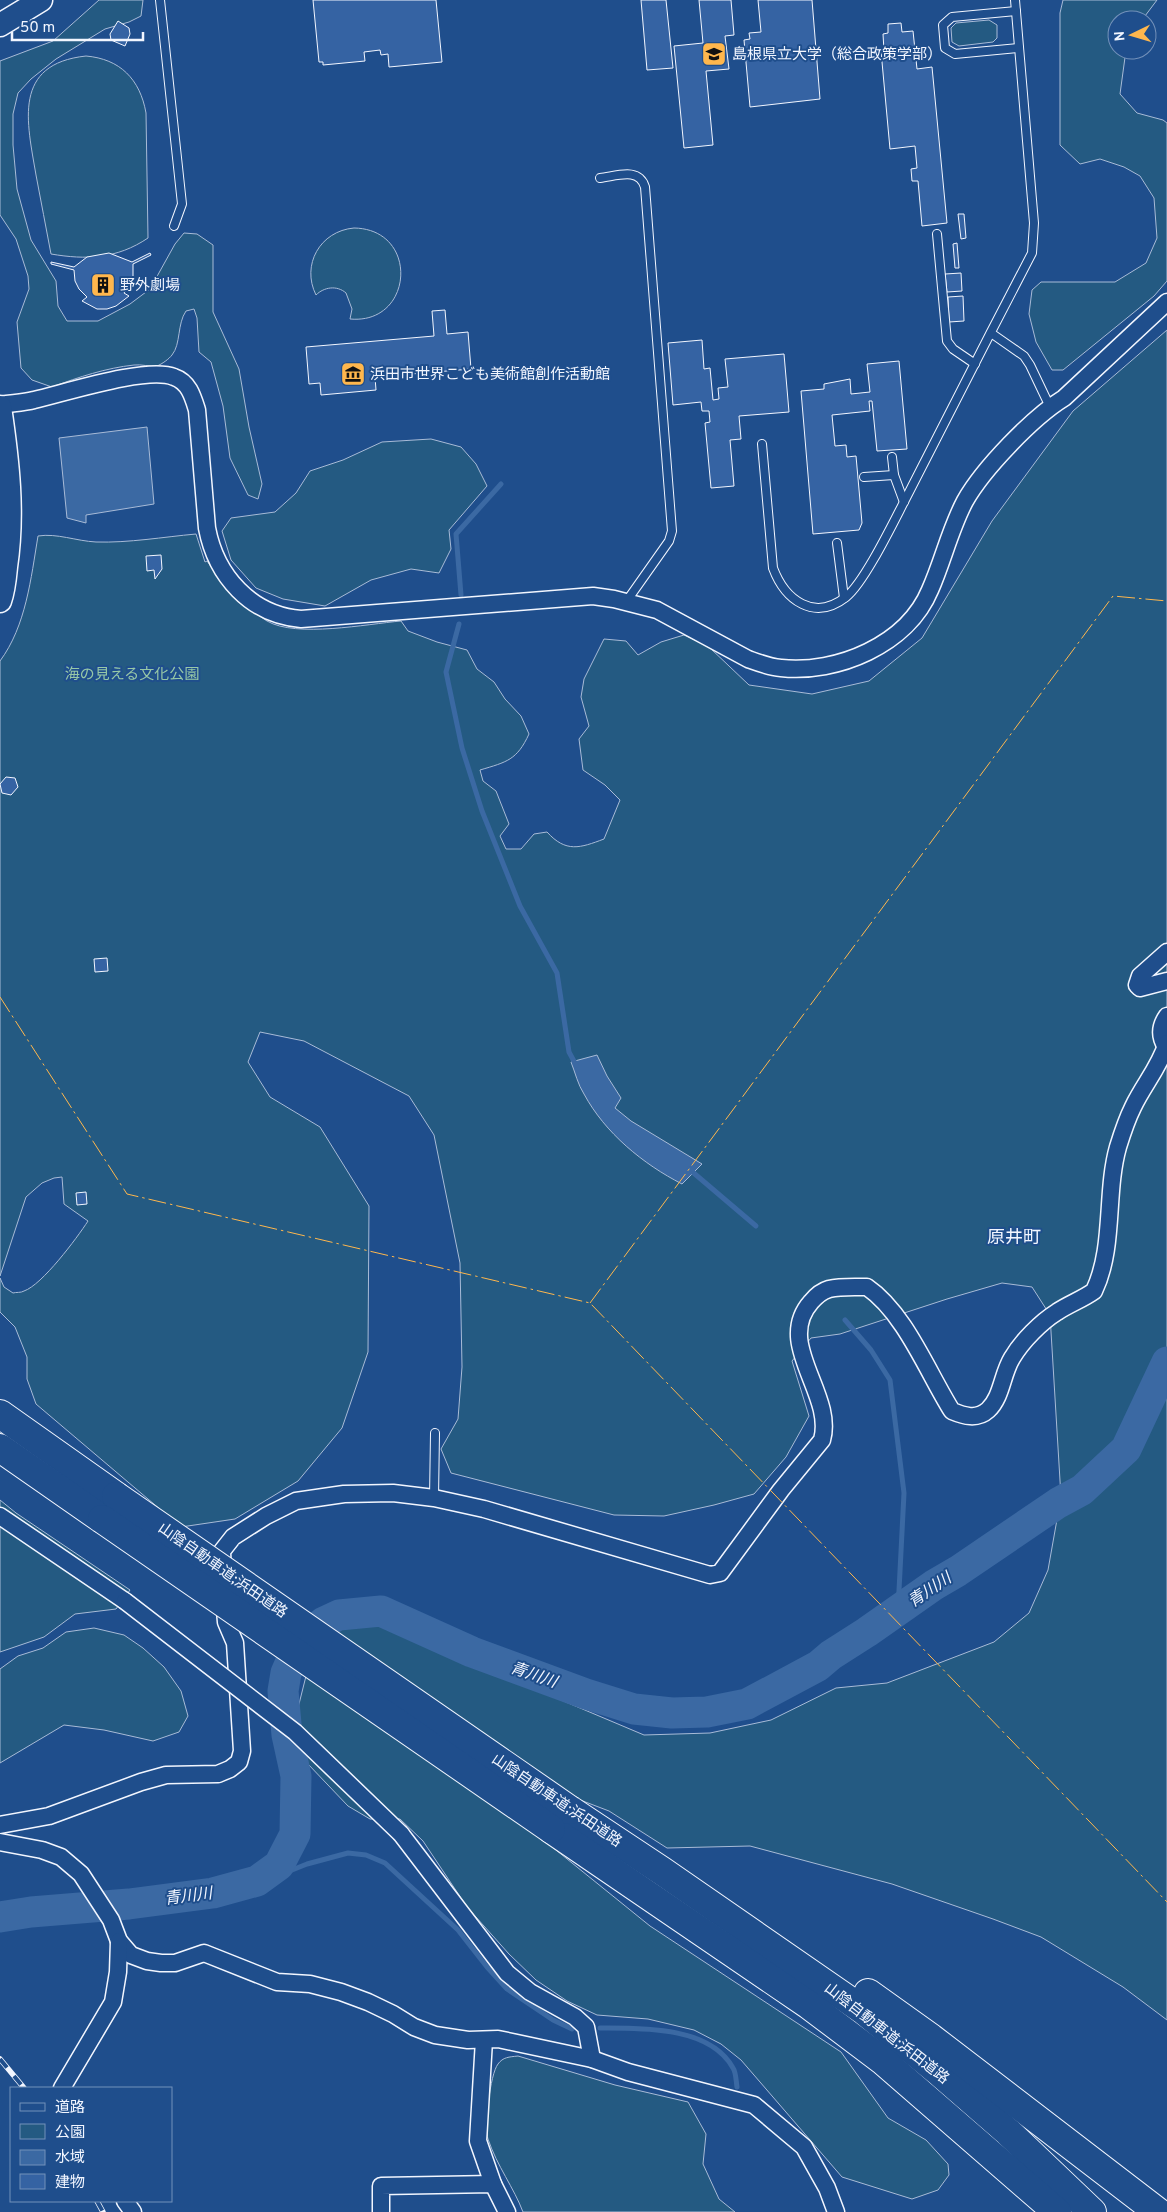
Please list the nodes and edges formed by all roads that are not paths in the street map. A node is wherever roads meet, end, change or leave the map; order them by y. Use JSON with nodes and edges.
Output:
{"nodes":[{"id":1,"x":41,"y":0,"type":"edge"},
{"id":2,"x":160,"y":0,"type":"edge"},
{"id":3,"x":1015,"y":0,"type":"edge"},
{"id":4,"x":1016,"y":11,"type":"junction"},
{"id":5,"x":0,"y":25,"type":"edge"},
{"id":6,"x":1019,"y":48,"type":"junction"},
{"id":7,"x":600,"y":178,"type":"dead end"},
{"id":8,"x":174,"y":226,"type":"dead end"},
{"id":9,"x":937,"y":234,"type":"dead end"},
{"id":10,"x":1167,"y":302,"type":"edge"},
{"id":11,"x":991,"y":333,"type":"junction"},
{"id":12,"x":975,"y":364,"type":"junction"},
{"id":13,"x":1050,"y":407,"type":"junction"},
{"id":14,"x":1,"y":414,"type":"edge"},
{"id":15,"x":762,"y":444,"type":"dead end"},
{"id":16,"x":892,"y":457,"type":"dead end"},
{"id":17,"x":894,"y":475,"type":"junction"},
{"id":18,"x":864,"y":477,"type":"dead end"},
{"id":19,"x":904,"y":502,"type":"junction"},
{"id":20,"x":837,"y":543,"type":"dead end"},
{"id":21,"x":844,"y":598,"type":"junction"},
{"id":22,"x":0,"y":601,"type":"edge"},
{"id":23,"x":626,"y":602,"type":"junction"},
{"id":24,"x":1167,"y":952,"type":"edge"},
{"id":25,"x":1167,"y":981,"type":"edge"},
{"id":26,"x":1167,"y":1016,"type":"edge"},
{"id":27,"x":1166,"y":1045,"type":"edge"},
{"id":28,"x":0,"y":1414,"type":"edge"},
{"id":29,"x":435,"y":1433,"type":"dead end"},
{"id":30,"x":0,"y":1448,"type":"edge"},
{"id":31,"x":0,"y":1456,"type":"edge"},
{"id":32,"x":434,"y":1498,"type":"junction"},
{"id":33,"x":101,"y":1507,"type":"junction"},
{"id":34,"x":0,"y":1516,"type":"edge"},
{"id":35,"x":0,"y":1825,"type":"edge"},
{"id":36,"x":0,"y":1842,"type":"edge"},
{"id":37,"x":662,"y":1871,"type":"junction"},
{"id":38,"x":119,"y":1940,"type":"junction"},
{"id":39,"x":484,"y":2040,"type":"junction"},
{"id":40,"x":592,"y":2059,"type":"junction"},
{"id":41,"x":63,"y":2087,"type":"edge"},
{"id":42,"x":944,"y":2113,"type":"junction"},
{"id":43,"x":493,"y":2184,"type":"junction"},
{"id":44,"x":381,"y":2212,"type":"edge"},
{"id":45,"x":507,"y":2212,"type":"edge"},
{"id":46,"x":836,"y":2212,"type":"edge"},
{"id":47,"x":1040,"y":2212,"type":"edge"},
{"id":48,"x":1058,"y":2212,"type":"edge"},
{"id":49,"x":1092,"y":2212,"type":"edge"},
{"id":50,"x":1158,"y":2212,"type":"edge"}],
"edges":[{"from":1,"to":5,"type":"street"},
{"from":2,"to":8,"type":"lane"},
{"from":3,"to":4,"type":"lane"},
{"from":4,"to":6,"type":"lane"},
{"from":4,"to":6,"type":"lane"},
{"from":6,"to":11,"type":"lane"},
{"from":7,"to":23,"type":"lane"},
{"from":9,"to":12,"type":"lane"},
{"from":10,"to":13,"type":"street"},
{"from":11,"to":12,"type":"lane"},
{"from":11,"to":13,"type":"lane"},
{"from":12,"to":19,"type":"lane"},
{"from":13,"to":23,"type":"street"},
{"from":14,"to":22,"type":"street"},
{"from":14,"to":23,"type":"street"},
{"from":15,"to":21,"type":"lane"},
{"from":16,"to":17,"type":"lane"},
{"from":17,"to":18,"type":"lane"},
{"from":17,"to":19,"type":"lane"},
{"from":19,"to":21,"type":"lane"},
{"from":20,"to":21,"type":"lane"},
{"from":24,"to":25,"type":"street"},
{"from":26,"to":27,"type":"street"},
{"from":27,"to":32,"type":"street"},
{"from":28,"to":33,"type":"highway","name":"山陰自動車道;浜田道路"},
{"from":29,"to":32,"type":"lane"},
{"from":30,"to":33,"type":"highway","name":"山陰自動車道;浜田道路"},
{"from":31,"to":33,"type":"highway"},
{"from":32,"to":35,"type":"street"},
{"from":33,"to":37,"type":"highway","name":"山陰自動車道;浜田道路","bridge":true},
{"from":33,"to":42,"type":"highway","name":"山陰自動車道;浜田道路","bridge":true},
{"from":34,"to":40,"type":"street","bridge":true},
{"from":36,"to":38,"type":"street"},
{"from":37,"to":49,"type":"highway","name":"山陰自動車道;浜田道路"},
{"from":37,"to":50,"type":"highway"},
{"from":38,"to":39,"type":"street"},
{"from":38,"to":41,"type":"street"},
{"from":39,"to":40,"type":"street"},
{"from":39,"to":43,"type":"street"},
{"from":40,"to":46,"type":"street"},
{"from":42,"to":47,"type":"highway"},
{"from":42,"to":48,"type":"highway","name":"山陰自動車道;浜田道路"},
{"from":43,"to":44,"type":"street"},
{"from":43,"to":45,"type":"street"}]}
